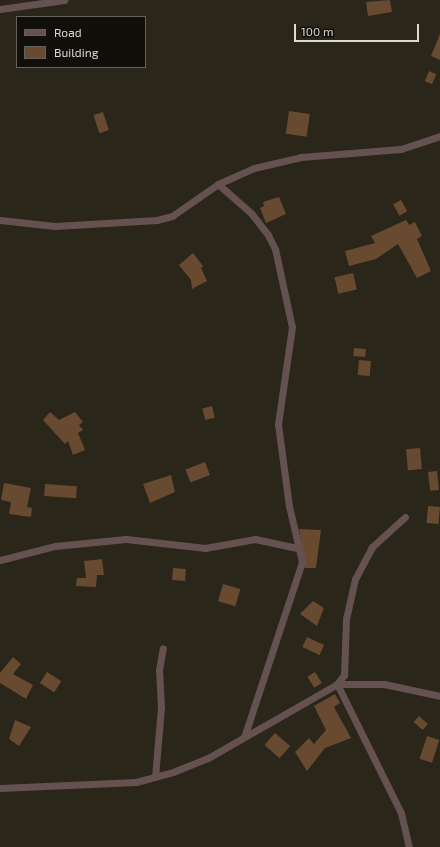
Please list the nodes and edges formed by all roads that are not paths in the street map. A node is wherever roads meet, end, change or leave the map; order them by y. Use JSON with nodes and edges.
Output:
{"nodes":[{"id":1,"x":64,"y":0,"type":"edge"},
{"id":2,"x":0,"y":10,"type":"edge"},
{"id":3,"x":440,"y":136,"type":"edge"},
{"id":4,"x":218,"y":184,"type":"junction"},
{"id":5,"x":0,"y":220,"type":"edge"},
{"id":6,"x":405,"y":517,"type":"dead end"},
{"id":7,"x":298,"y":548,"type":"junction"},
{"id":8,"x":0,"y":560,"type":"edge"},
{"id":9,"x":163,"y":648,"type":"dead end"},
{"id":10,"x":337,"y":684,"type":"junction"},
{"id":11,"x":440,"y":696,"type":"edge"},
{"id":12,"x":244,"y":736,"type":"junction"},
{"id":13,"x":155,"y":777,"type":"junction"},
{"id":14,"x":0,"y":788,"type":"edge"},
{"id":15,"x":409,"y":847,"type":"edge"}],
"edges":[{"from":1,"to":2,"type":"street"},
{"from":3,"to":4,"type":"street"},
{"from":4,"to":5,"type":"street"},
{"from":4,"to":7,"type":"street"},
{"from":6,"to":10,"type":"street"},
{"from":7,"to":8,"type":"street"},
{"from":7,"to":12,"type":"street"},
{"from":9,"to":13,"type":"street"},
{"from":10,"to":11,"type":"street"},
{"from":10,"to":12,"type":"street"},
{"from":10,"to":15,"type":"street"},
{"from":12,"to":13,"type":"street"},
{"from":13,"to":14,"type":"street"}]}
